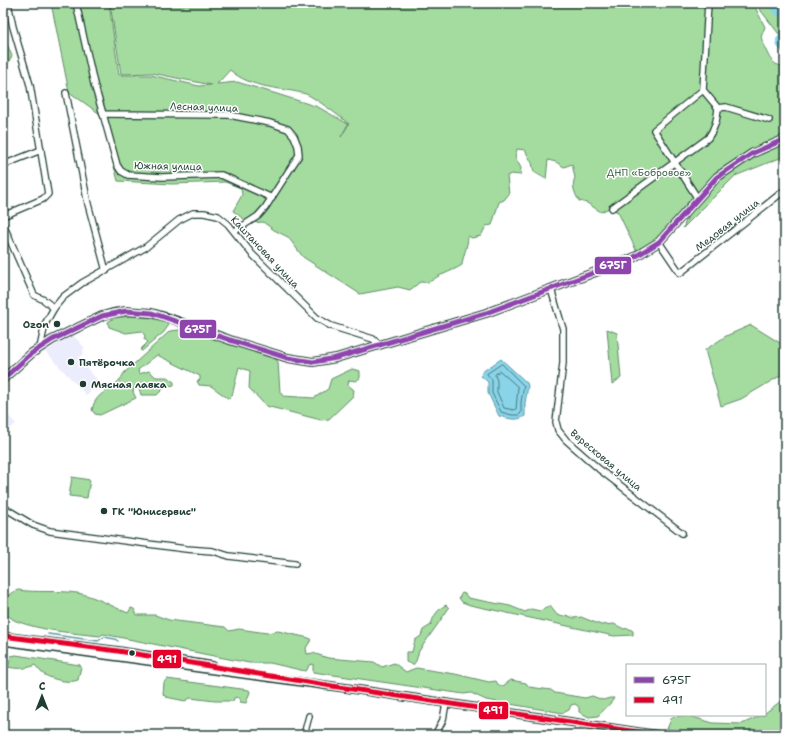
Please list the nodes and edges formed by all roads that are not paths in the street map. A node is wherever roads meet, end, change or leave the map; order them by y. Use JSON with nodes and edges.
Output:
{"nodes":[{"id":1,"x":8,"y":3,"type":"edge"},
{"id":2,"x":76,"y":3,"type":"edge"},
{"id":3,"x":708,"y":3,"type":"edge"},
{"id":4,"x":703,"y":90,"type":"junction"},
{"id":5,"x":66,"y":94,"type":"dead end"},
{"id":6,"x":718,"y":108,"type":"junction"},
{"id":7,"x":103,"y":114,"type":"junction"},
{"id":8,"x":769,"y":120,"type":"dead end"},
{"id":9,"x":785,"y":139,"type":"edge"},
{"id":10,"x":41,"y":150,"type":"junction"},
{"id":11,"x":675,"y":162,"type":"junction"},
{"id":12,"x":3,"y":165,"type":"edge"},
{"id":13,"x":785,"y":190,"type":"edge"},
{"id":14,"x":272,"y":198,"type":"junction"},
{"id":15,"x":698,"y":199,"type":"junction"},
{"id":16,"x":612,"y":208,"type":"dead end"},
{"id":17,"x":3,"y":216,"type":"edge"},
{"id":18,"x":3,"y":224,"type":"edge"},
{"id":19,"x":235,"y":231,"type":"junction"},
{"id":20,"x":659,"y":242,"type":"junction"},
{"id":21,"x":106,"y":271,"type":"junction"},
{"id":22,"x":551,"y":289,"type":"junction"},
{"id":23,"x":54,"y":308,"type":"junction"},
{"id":24,"x":379,"y":344,"type":"junction"},
{"id":25,"x":40,"y":348,"type":"junction"},
{"id":26,"x":3,"y":379,"type":"edge"},
{"id":27,"x":3,"y":507,"type":"edge"},
{"id":28,"x":682,"y":533,"type":"dead end"},
{"id":29,"x":295,"y":564,"type":"dead end"},
{"id":30,"x":3,"y":632,"type":"edge"},
{"id":31,"x":3,"y":636,"type":"edge"},
{"id":32,"x":20,"y":640,"type":"junction"},
{"id":33,"x":3,"y":641,"type":"edge"},
{"id":34,"x":3,"y":644,"type":"edge"},
{"id":35,"x":446,"y":703,"type":"junction"},
{"id":36,"x":309,"y":716,"type":"dead end"},
{"id":37,"x":304,"y":735,"type":"edge"},
{"id":38,"x":435,"y":735,"type":"edge"},
{"id":39,"x":657,"y":735,"type":"edge"}],
"edges":[{"from":1,"to":10,"type":"street"},
{"from":2,"to":7,"type":"street"},
{"from":3,"to":4,"type":"street"},
{"from":4,"to":6,"type":"street"},
{"from":4,"to":11,"type":"street"},
{"from":5,"to":21,"type":"street"},
{"from":6,"to":8,"type":"street"},
{"from":6,"to":11,"type":"street"},
{"from":7,"to":14,"type":"street","name":"Южная улица"},
{"from":7,"to":14,"type":"street","name":"Лесная улица"},
{"from":9,"to":15,"type":"main road"},
{"from":10,"to":12,"type":"street"},
{"from":10,"to":17,"type":"street"},
{"from":11,"to":15,"type":"street"},
{"from":11,"to":16,"type":"street"},
{"from":13,"to":20,"type":"street","name":"Медовая улица"},
{"from":14,"to":19,"type":"street","name":"Лесная улица"},
{"from":15,"to":20,"type":"main road"},
{"from":18,"to":23,"type":"street"},
{"from":19,"to":21,"type":"street","name":"Каштановая улица"},
{"from":19,"to":24,"type":"street","name":"Каштановая улица"},
{"from":20,"to":22,"type":"main road"},
{"from":21,"to":23,"type":"street","name":"Каштановая улица"},
{"from":22,"to":24,"type":"main road"},
{"from":22,"to":28,"type":"street","name":"Вересковая улица"},
{"from":23,"to":25,"type":"street","name":"Каштановая улица"},
{"from":24,"to":25,"type":"main road"},
{"from":25,"to":26,"type":"main road"},
{"from":27,"to":29,"type":"street"},
{"from":30,"to":32,"type":"main road"},
{"from":31,"to":32,"type":"main road"},
{"from":32,"to":33,"type":"main road"},
{"from":32,"to":34,"type":"main road"},
{"from":32,"to":35,"type":"main road"},
{"from":35,"to":38,"type":"street"},
{"from":35,"to":39,"type":"main road"},
{"from":36,"to":37,"type":"street"}]}
